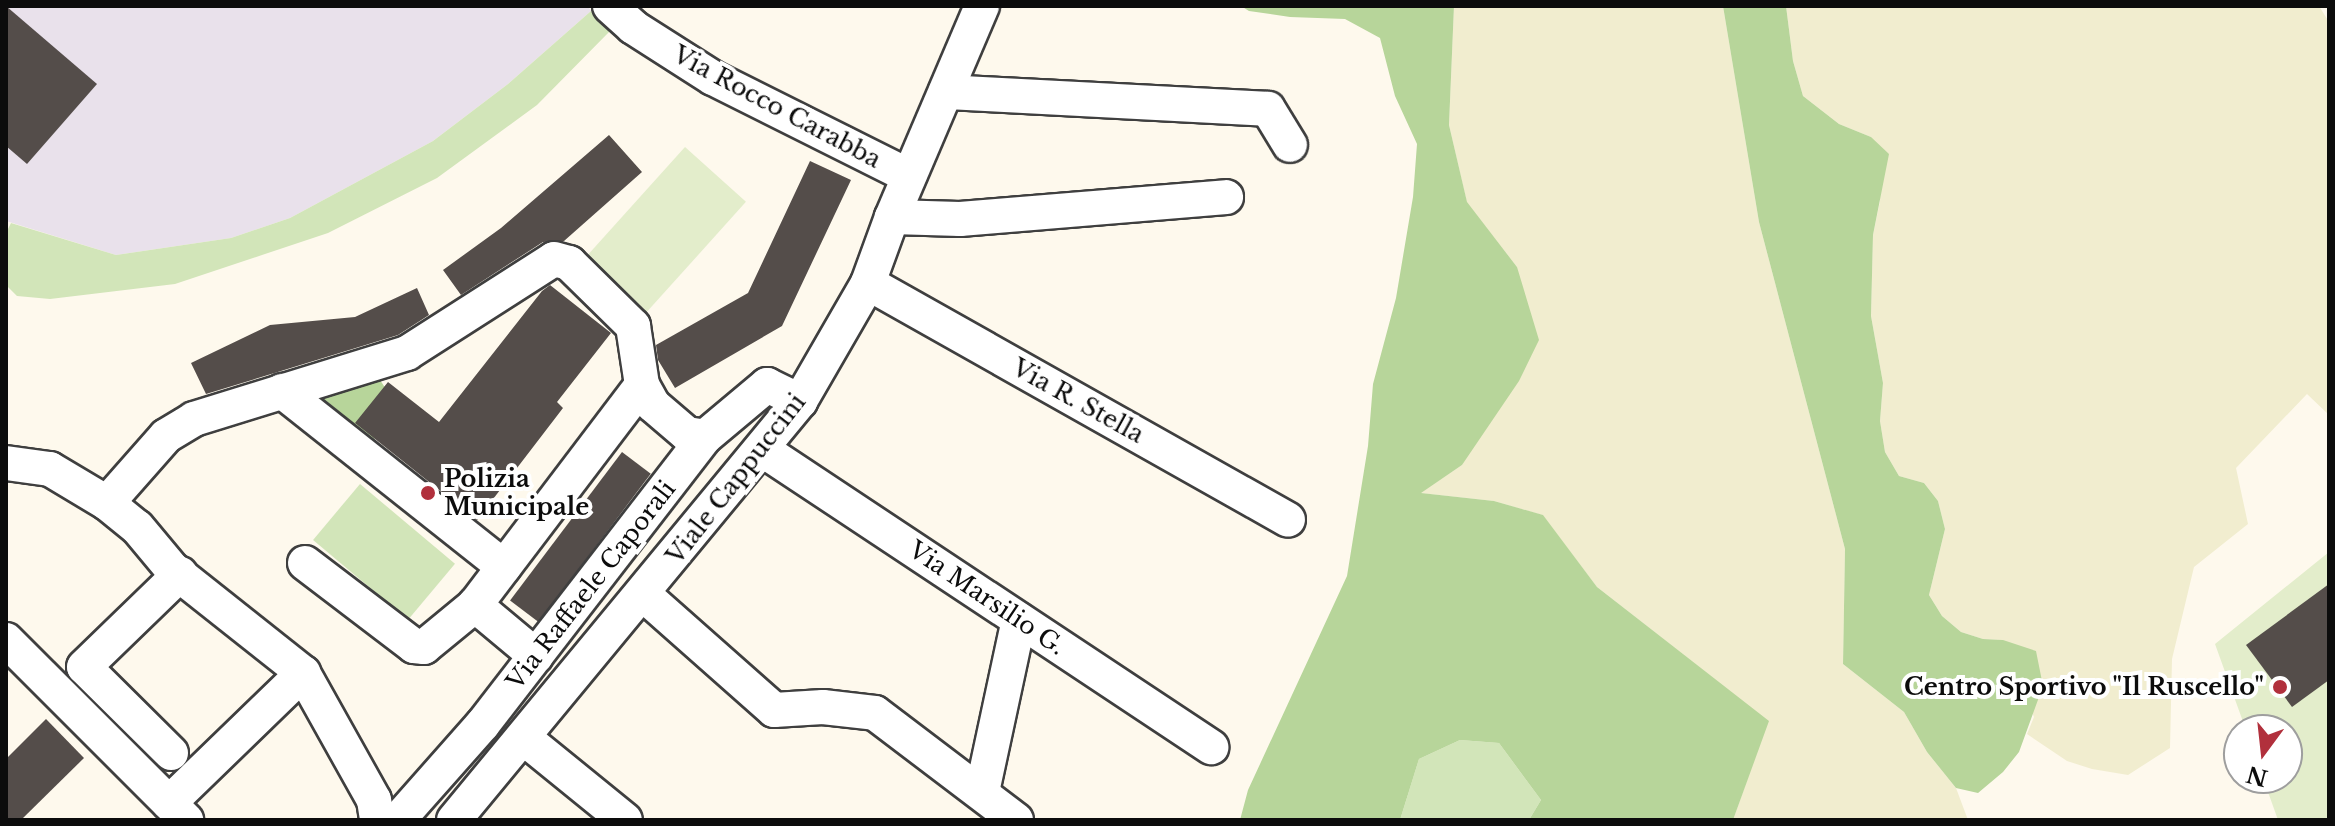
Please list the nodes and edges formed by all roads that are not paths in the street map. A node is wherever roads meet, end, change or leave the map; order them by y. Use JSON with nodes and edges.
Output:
{"nodes":[{"id":1,"x":610,"y":6,"type":"edge"},
{"id":2,"x":982,"y":6,"type":"edge"},
{"id":3,"x":946,"y":92,"type":"junction"},
{"id":4,"x":1290,"y":145,"type":"dead end"},
{"id":5,"x":909,"y":176,"type":"junction"},
{"id":6,"x":1226,"y":197,"type":"dead end"},
{"id":7,"x":892,"y":217,"type":"junction"},
{"id":8,"x":868,"y":283,"type":"junction"},
{"id":9,"x":642,"y":385,"type":"junction"},
{"id":10,"x":282,"y":391,"type":"junction"},
{"id":11,"x":800,"y":401,"type":"junction"},
{"id":12,"x":705,"y":437,"type":"junction"},
{"id":13,"x":763,"y":450,"type":"junction"},
{"id":14,"x":19,"y":464,"type":"edge"},
{"id":15,"x":6,"y":492,"type":"edge"},
{"id":16,"x":107,"y":503,"type":"junction"},
{"id":17,"x":1288,"y":520,"type":"dead end"},
{"id":18,"x":305,"y":563,"type":"dead end"},
{"id":19,"x":504,"y":567,"type":"junction"},
{"id":20,"x":180,"y":574,"type":"junction"},
{"id":21,"x":643,"y":594,"type":"junction"},
{"id":22,"x":475,"y":605,"type":"junction"},
{"id":23,"x":1019,"y":620,"type":"junction"},
{"id":24,"x":6,"y":640,"type":"edge"},
{"id":25,"x":536,"y":656,"type":"junction"},
{"id":26,"x":303,"y":673,"type":"junction"},
{"id":27,"x":524,"y":738,"type":"junction"},
{"id":28,"x":1211,"y":747,"type":"dead end"},
{"id":29,"x":171,"y":753,"type":"dead end"},
{"id":30,"x":982,"y":792,"type":"junction"},
{"id":31,"x":178,"y":812,"type":"edge"},
{"id":32,"x":377,"y":820,"type":"edge"},
{"id":33,"x":398,"y":820,"type":"edge"},
{"id":34,"x":454,"y":820,"type":"edge"},
{"id":35,"x":625,"y":820,"type":"edge"},
{"id":36,"x":1016,"y":820,"type":"edge"}],
"edges":[{"from":1,"to":5,"type":"street","name":"Via Rocco Carabba"},
{"from":2,"to":3,"type":"street","name":"Viale Cappuccini"},
{"from":3,"to":4,"type":"street"},
{"from":3,"to":5,"type":"street","name":"Viale Cappuccini"},
{"from":5,"to":7,"type":"street","name":"Viale Cappuccini"},
{"from":6,"to":7,"type":"street"},
{"from":7,"to":8,"type":"street","name":"Viale Cappuccini"},
{"from":8,"to":11,"type":"street","name":"Viale Cappuccini"},
{"from":8,"to":17,"type":"street","name":"Via R. Stella"},
{"from":9,"to":10,"type":"street"},
{"from":9,"to":12,"type":"street"},
{"from":9,"to":19,"type":"street"},
{"from":10,"to":16,"type":"street"},
{"from":10,"to":19,"type":"street"},
{"from":11,"to":12,"type":"street","name":"Via Raffaele Caporali"},
{"from":11,"to":13,"type":"street","name":"Viale Cappuccini"},
{"from":12,"to":25,"type":"street","name":"Via Raffaele Caporali"},
{"from":13,"to":21,"type":"street","name":"Viale Cappuccini"},
{"from":13,"to":23,"type":"street","name":"Via Marsilio G."},
{"from":14,"to":15,"type":"street"},
{"from":14,"to":16,"type":"street"},
{"from":16,"to":20,"type":"street"},
{"from":18,"to":22,"type":"street"},
{"from":19,"to":22,"type":"street"},
{"from":20,"to":26,"type":"street"},
{"from":20,"to":29,"type":"street"},
{"from":21,"to":27,"type":"street","name":"Viale Cappuccini"},
{"from":21,"to":30,"type":"street"},
{"from":22,"to":25,"type":"street"},
{"from":23,"to":28,"type":"street","name":"Via Marsilio G."},
{"from":23,"to":30,"type":"street"},
{"from":24,"to":31,"type":"street"},
{"from":25,"to":33,"type":"street","name":"Via Raffaele Caporali"},
{"from":26,"to":31,"type":"street"},
{"from":26,"to":32,"type":"street"},
{"from":27,"to":34,"type":"street","name":"Viale Cappuccini"},
{"from":27,"to":35,"type":"street"},
{"from":30,"to":36,"type":"street"}]}
